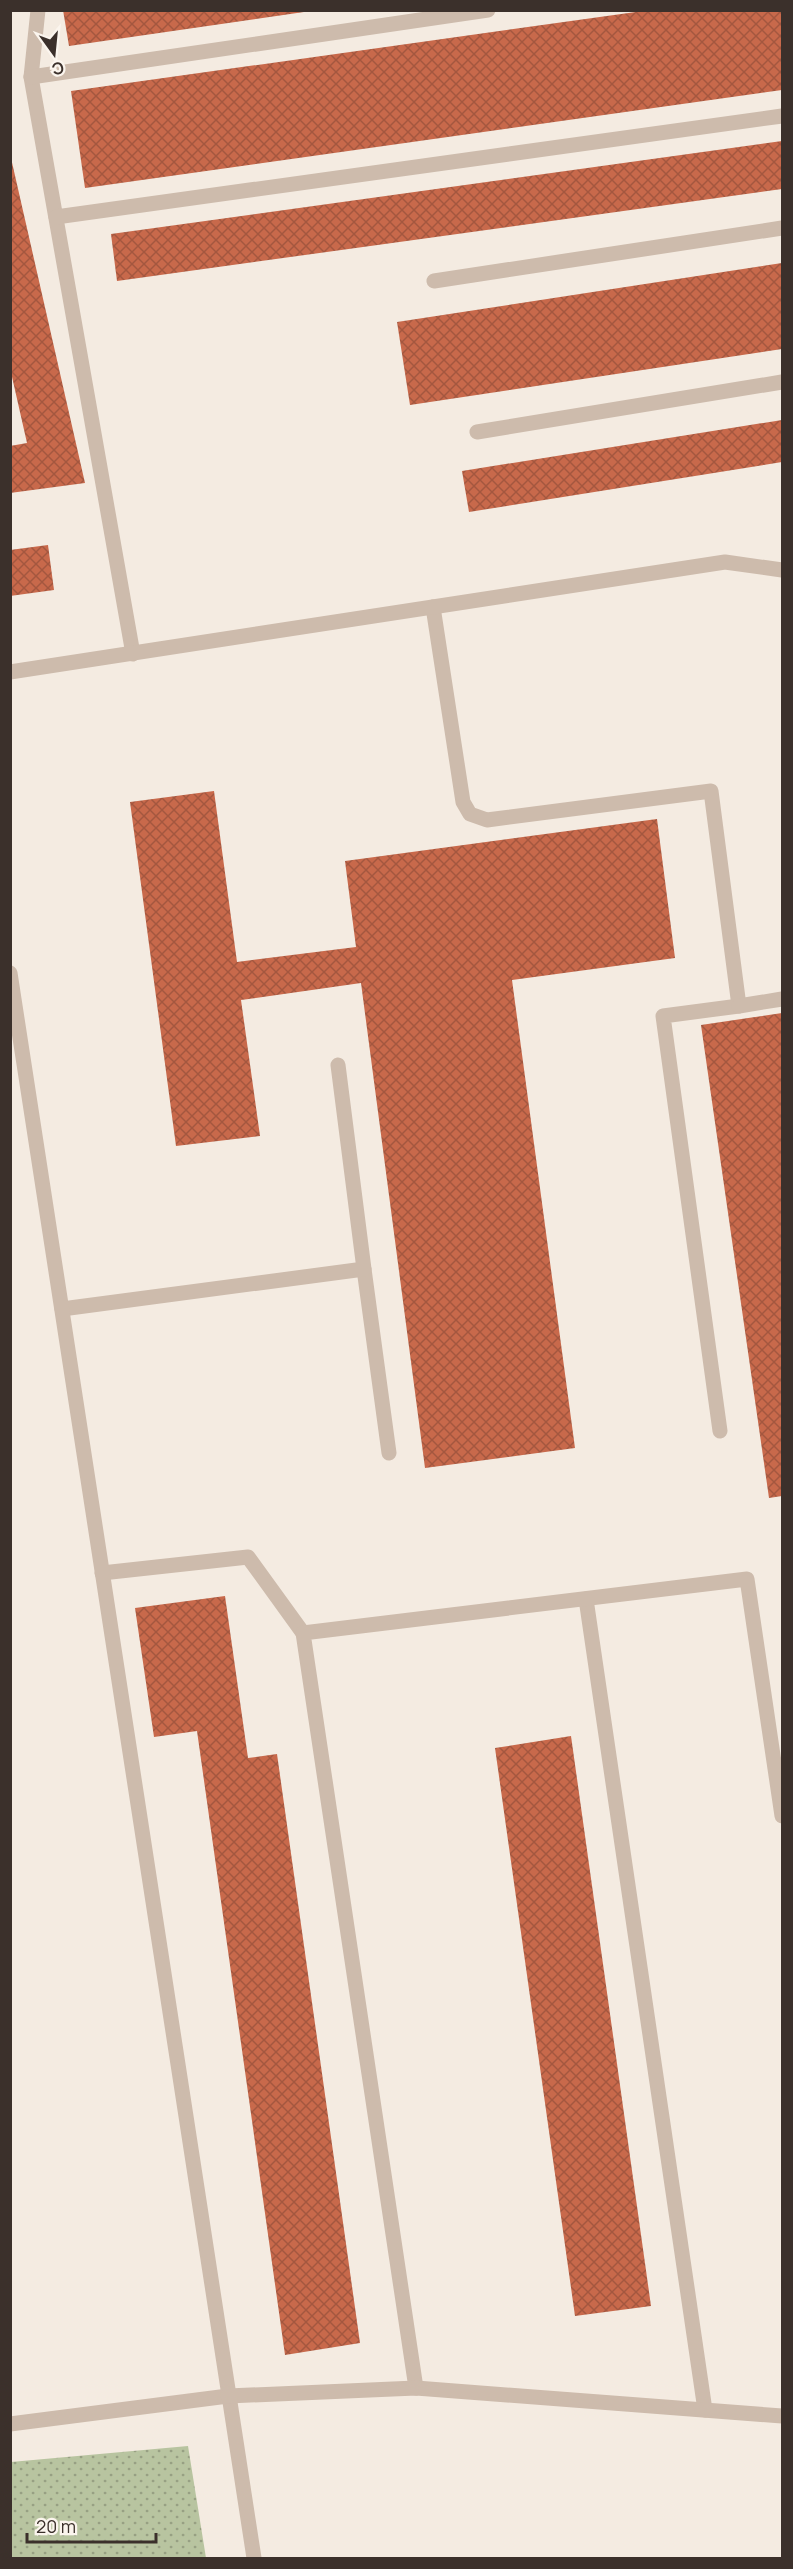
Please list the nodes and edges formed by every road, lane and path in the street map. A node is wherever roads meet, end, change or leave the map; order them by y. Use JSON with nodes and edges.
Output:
{"nodes":[{"id":1,"x":38,"y":10,"type":"edge"},
{"id":2,"x":488,"y":10,"type":"edge"},
{"id":3,"x":31,"y":77,"type":"junction"},
{"id":4,"x":783,"y":116,"type":"edge"},
{"id":5,"x":56,"y":217,"type":"junction"},
{"id":6,"x":783,"y":228,"type":"edge"},
{"id":7,"x":434,"y":281,"type":"dead end"},
{"id":8,"x":783,"y":382,"type":"edge"},
{"id":9,"x":477,"y":432,"type":"dead end"},
{"id":10,"x":783,"y":570,"type":"edge"},
{"id":11,"x":433,"y":607,"type":"junction"},
{"id":12,"x":133,"y":654,"type":"junction"},
{"id":13,"x":10,"y":672,"type":"edge"},
{"id":14,"x":10,"y":973,"type":"edge"},
{"id":15,"x":783,"y":999,"type":"edge"},
{"id":16,"x":739,"y":1006,"type":"junction"},
{"id":17,"x":338,"y":1065,"type":"dead end"},
{"id":18,"x":364,"y":1269,"type":"junction"},
{"id":19,"x":62,"y":1309,"type":"junction"},
{"id":20,"x":720,"y":1431,"type":"dead end"},
{"id":21,"x":389,"y":1453,"type":"dead end"},
{"id":22,"x":102,"y":1573,"type":"junction"},
{"id":23,"x":586,"y":1599,"type":"junction"},
{"id":24,"x":303,"y":1633,"type":"junction"},
{"id":25,"x":783,"y":1816,"type":"edge"},
{"id":26,"x":416,"y":2388,"type":"junction"},
{"id":27,"x":228,"y":2396,"type":"junction"},
{"id":28,"x":705,"y":2410,"type":"junction"},
{"id":29,"x":783,"y":2416,"type":"edge"},
{"id":30,"x":10,"y":2424,"type":"edge"},
{"id":31,"x":254,"y":2559,"type":"edge"}],
"edges":[{"from":1,"to":3,"type":"street"},
{"from":2,"to":3,"type":"street"},
{"from":3,"to":5,"type":"street"},
{"from":4,"to":5,"type":"street"},
{"from":5,"to":12,"type":"street"},
{"from":6,"to":7,"type":"street"},
{"from":8,"to":9,"type":"street"},
{"from":10,"to":11,"type":"street"},
{"from":11,"to":12,"type":"street"},
{"from":11,"to":16,"type":"street"},
{"from":12,"to":13,"type":"street"},
{"from":14,"to":19,"type":"street"},
{"from":15,"to":16,"type":"street"},
{"from":16,"to":20,"type":"street"},
{"from":17,"to":18,"type":"street"},
{"from":18,"to":19,"type":"street"},
{"from":18,"to":21,"type":"street"},
{"from":19,"to":22,"type":"street"},
{"from":22,"to":24,"type":"street"},
{"from":22,"to":27,"type":"street"},
{"from":23,"to":24,"type":"street"},
{"from":23,"to":25,"type":"street"},
{"from":23,"to":28,"type":"street"},
{"from":24,"to":26,"type":"street"},
{"from":26,"to":27,"type":"street"},
{"from":26,"to":28,"type":"street"},
{"from":27,"to":30,"type":"street"},
{"from":27,"to":31,"type":"street"},
{"from":28,"to":29,"type":"street"}]}
